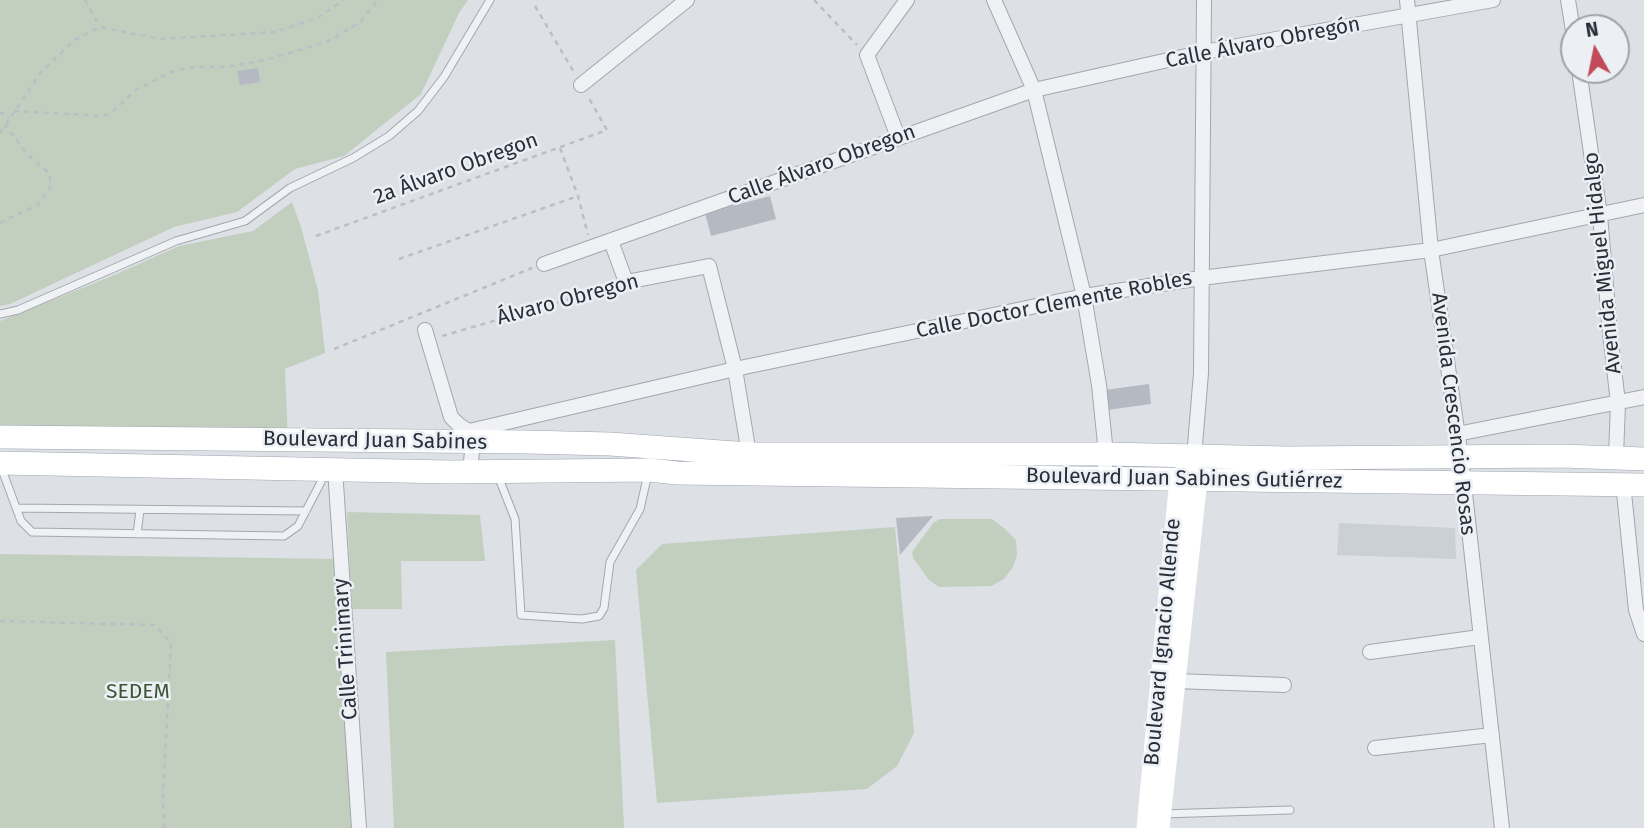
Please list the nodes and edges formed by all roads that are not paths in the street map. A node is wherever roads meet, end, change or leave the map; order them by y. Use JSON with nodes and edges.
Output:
{"nodes":[{"id":1,"x":490,"y":0,"type":"edge"},
{"id":2,"x":687,"y":0,"type":"edge"},
{"id":3,"x":907,"y":0,"type":"edge"},
{"id":4,"x":994,"y":0,"type":"edge"},
{"id":5,"x":1203,"y":0,"type":"edge"},
{"id":6,"x":1407,"y":0,"type":"edge"},
{"id":7,"x":1493,"y":0,"type":"edge"},
{"id":8,"x":1409,"y":16,"type":"junction"},
{"id":9,"x":1204,"y":52,"type":"junction"},
{"id":10,"x":1581,"y":84,"type":"edge"},
{"id":11,"x":581,"y":85,"type":"road end"},
{"id":12,"x":1034,"y":90,"type":"junction"},
{"id":13,"x":898,"y":137,"type":"junction"},
{"id":14,"x":1644,"y":205,"type":"edge"},
{"id":15,"x":1600,"y":215,"type":"junction"},
{"id":16,"x":611,"y":241,"type":"junction"},
{"id":17,"x":1431,"y":250,"type":"junction"},
{"id":18,"x":544,"y":264,"type":"road end"},
{"id":19,"x":1201,"y":278,"type":"junction"},
{"id":20,"x":1084,"y":296,"type":"junction"},
{"id":21,"x":0,"y":314,"type":"edge"},
{"id":22,"x":427,"y":335,"type":"road end"},
{"id":23,"x":735,"y":369,"type":"junction"},
{"id":24,"x":1644,"y":397,"type":"edge"},
{"id":25,"x":1618,"y":403,"type":"junction"},
{"id":26,"x":471,"y":436,"type":"junction"},
{"id":27,"x":0,"y":438,"type":"edge"},
{"id":28,"x":1459,"y":446,"type":"junction"},
{"id":29,"x":749,"y":454,"type":"junction"},
{"id":30,"x":1106,"y":454,"type":"junction"},
{"id":31,"x":1616,"y":457,"type":"junction"},
{"id":32,"x":1644,"y":459,"type":"edge"},
{"id":33,"x":0,"y":464,"type":"edge"},
{"id":34,"x":328,"y":469,"type":"junction"},
{"id":35,"x":649,"y":470,"type":"junction"},
{"id":36,"x":470,"y":471,"type":"junction"},
{"id":37,"x":496,"y":471,"type":"junction"},
{"id":38,"x":1190,"y":472,"type":"junction"},
{"id":39,"x":724,"y":473,"type":"joint"},
{"id":40,"x":1104,"y":477,"type":"junction"},
{"id":41,"x":1463,"y":484,"type":"junction"},
{"id":42,"x":1634,"y":484,"type":"edge"},
{"id":43,"x":16,"y":508,"type":"junction"},
{"id":44,"x":140,"y":510,"type":"junction"},
{"id":45,"x":306,"y":511,"type":"junction"},
{"id":46,"x":137,"y":534,"type":"junction"},
{"id":47,"x":1644,"y":634,"type":"edge"},
{"id":48,"x":1480,"y":637,"type":"junction"},
{"id":49,"x":1370,"y":652,"type":"dead end"},
{"id":50,"x":1175,"y":681,"type":"junction"},
{"id":51,"x":1284,"y":685,"type":"dead end"},
{"id":52,"x":1492,"y":735,"type":"junction"},
{"id":53,"x":1375,"y":748,"type":"dead end"},
{"id":54,"x":1290,"y":810,"type":"dead end"},
{"id":55,"x":1161,"y":821,"type":"edge"},
{"id":56,"x":359,"y":828,"type":"edge"},
{"id":57,"x":1146,"y":828,"type":"edge"},
{"id":58,"x":1502,"y":828,"type":"edge"}],
"edges":[{"from":1,"to":21,"type":"lane"},
{"from":2,"to":11,"type":"street"},
{"from":3,"to":13,"type":"street"},
{"from":4,"to":12,"type":"street"},
{"from":5,"to":9,"type":"street"},
{"from":6,"to":8,"type":"street","name":"Avenida Crescencio Rosas"},
{"from":7,"to":8,"type":"street","name":"Calle Álvaro Obregón"},
{"from":8,"to":9,"type":"street","name":"Calle Álvaro Obregón"},
{"from":8,"to":17,"type":"street","name":"Avenida Crescencio Rosas"},
{"from":9,"to":12,"type":"street","name":"Calle Álvaro Obregón"},
{"from":9,"to":19,"type":"street"},
{"from":10,"to":15,"type":"street","name":"Avenida Miguel Hidalgo"},
{"from":12,"to":13,"type":"street","name":"Calle Álvaro Obregon"},
{"from":12,"to":20,"type":"street"},
{"from":13,"to":16,"type":"street","name":"Calle Álvaro Obregon"},
{"from":14,"to":15,"type":"street","name":"Calle Doctor Clemente Robles"},
{"from":15,"to":17,"type":"street","name":"Calle Doctor Clemente Robles"},
{"from":15,"to":25,"type":"street","name":"Avenida Miguel Hidalgo"},
{"from":16,"to":18,"type":"street","name":"Calle Álvaro Obregon"},
{"from":16,"to":23,"type":"street","name":"Álvaro Obregon"},
{"from":17,"to":19,"type":"street","name":"Calle Doctor Clemente Robles"},
{"from":17,"to":28,"type":"street","name":"Avenida Crescencio Rosas"},
{"from":19,"to":20,"type":"street","name":"Calle Doctor Clemente Robles"},
{"from":19,"to":38,"type":"street"},
{"from":20,"to":23,"type":"street","name":"Calle Doctor Clemente Robles"},
{"from":20,"to":30,"type":"street"},
{"from":22,"to":26,"type":"street"},
{"from":23,"to":26,"type":"street","name":"Calle Doctor Clemente Robles"},
{"from":23,"to":29,"type":"street"},
{"from":24,"to":25,"type":"street"},
{"from":25,"to":28,"type":"street"},
{"from":25,"to":31,"type":"street","name":"Avenida Miguel Hidalgo"},
{"from":26,"to":27,"type":"main road","name":"Boulevard Juan Sabines"},
{"from":26,"to":29,"type":"main road","name":"Boulevard Juan Sabines"},
{"from":26,"to":36,"type":"street"},
{"from":28,"to":31,"type":"main road","name":"Boulevard Juan Sabines Gutiérrez"},
{"from":28,"to":38,"type":"main road","name":"Boulevard Juan Sabines Gutiérrez"},
{"from":28,"to":41,"type":"street","name":"Avenida Crescencio Rosas"},
{"from":29,"to":30,"type":"main road","name":"Boulevard Juan Sabines Gutiérrez"},
{"from":30,"to":38,"type":"main road","name":"Boulevard Juan Sabines Gutiérrez"},
{"from":30,"to":40,"type":"street"},
{"from":31,"to":32,"type":"main road","name":"Boulevard Juan Sabines Gutiérrez"},
{"from":33,"to":34,"type":"main road","name":"Boulevard Juan Sabines"},
{"from":33,"to":43,"type":"lane"},
{"from":34,"to":36,"type":"main road","name":"Boulevard Juan Sabines"},
{"from":34,"to":45,"type":"lane"},
{"from":34,"to":56,"type":"street","name":"Calle Trinimary"},
{"from":35,"to":37,"type":"main road","name":"Boulevard Juan Sabines"},
{"from":35,"to":37,"type":"lane"},
{"from":35,"to":39,"type":"main road","name":"Boulevard Juan Sabines"},
{"from":36,"to":37,"type":"main road","name":"Boulevard Juan Sabines"},
{"from":38,"to":40,"type":"main road","name":"Boulevard Juan Sabines Gutiérrez"},
{"from":38,"to":41,"type":"main road","name":"Boulevard Juan Sabines Gutiérrez"},
{"from":38,"to":50,"type":"main road","name":"Boulevard Ignacio Allende"},
{"from":38,"to":57,"type":"main road","name":"Boulevard Ignacio Allende"},
{"from":39,"to":40,"type":"main road","name":"Boulevard Juan Sabines Gutiérrez"},
{"from":41,"to":42,"type":"main road","name":"Boulevard Juan Sabines Gutiérrez"},
{"from":41,"to":48,"type":"street","name":"Avenida Crescencio Rosas"},
{"from":42,"to":47,"type":"street"},
{"from":43,"to":44,"type":"lane"},
{"from":43,"to":46,"type":"lane"},
{"from":44,"to":45,"type":"lane"},
{"from":44,"to":46,"type":"lane"},
{"from":45,"to":46,"type":"lane"},
{"from":48,"to":49,"type":"street"},
{"from":48,"to":52,"type":"street","name":"Avenida Crescencio Rosas"},
{"from":50,"to":51,"type":"street"},
{"from":50,"to":55,"type":"main road","name":"Boulevard Ignacio Allende"},
{"from":52,"to":53,"type":"street"},
{"from":52,"to":58,"type":"street","name":"Avenida Crescencio Rosas"},
{"from":54,"to":55,"type":"lane"}]}
